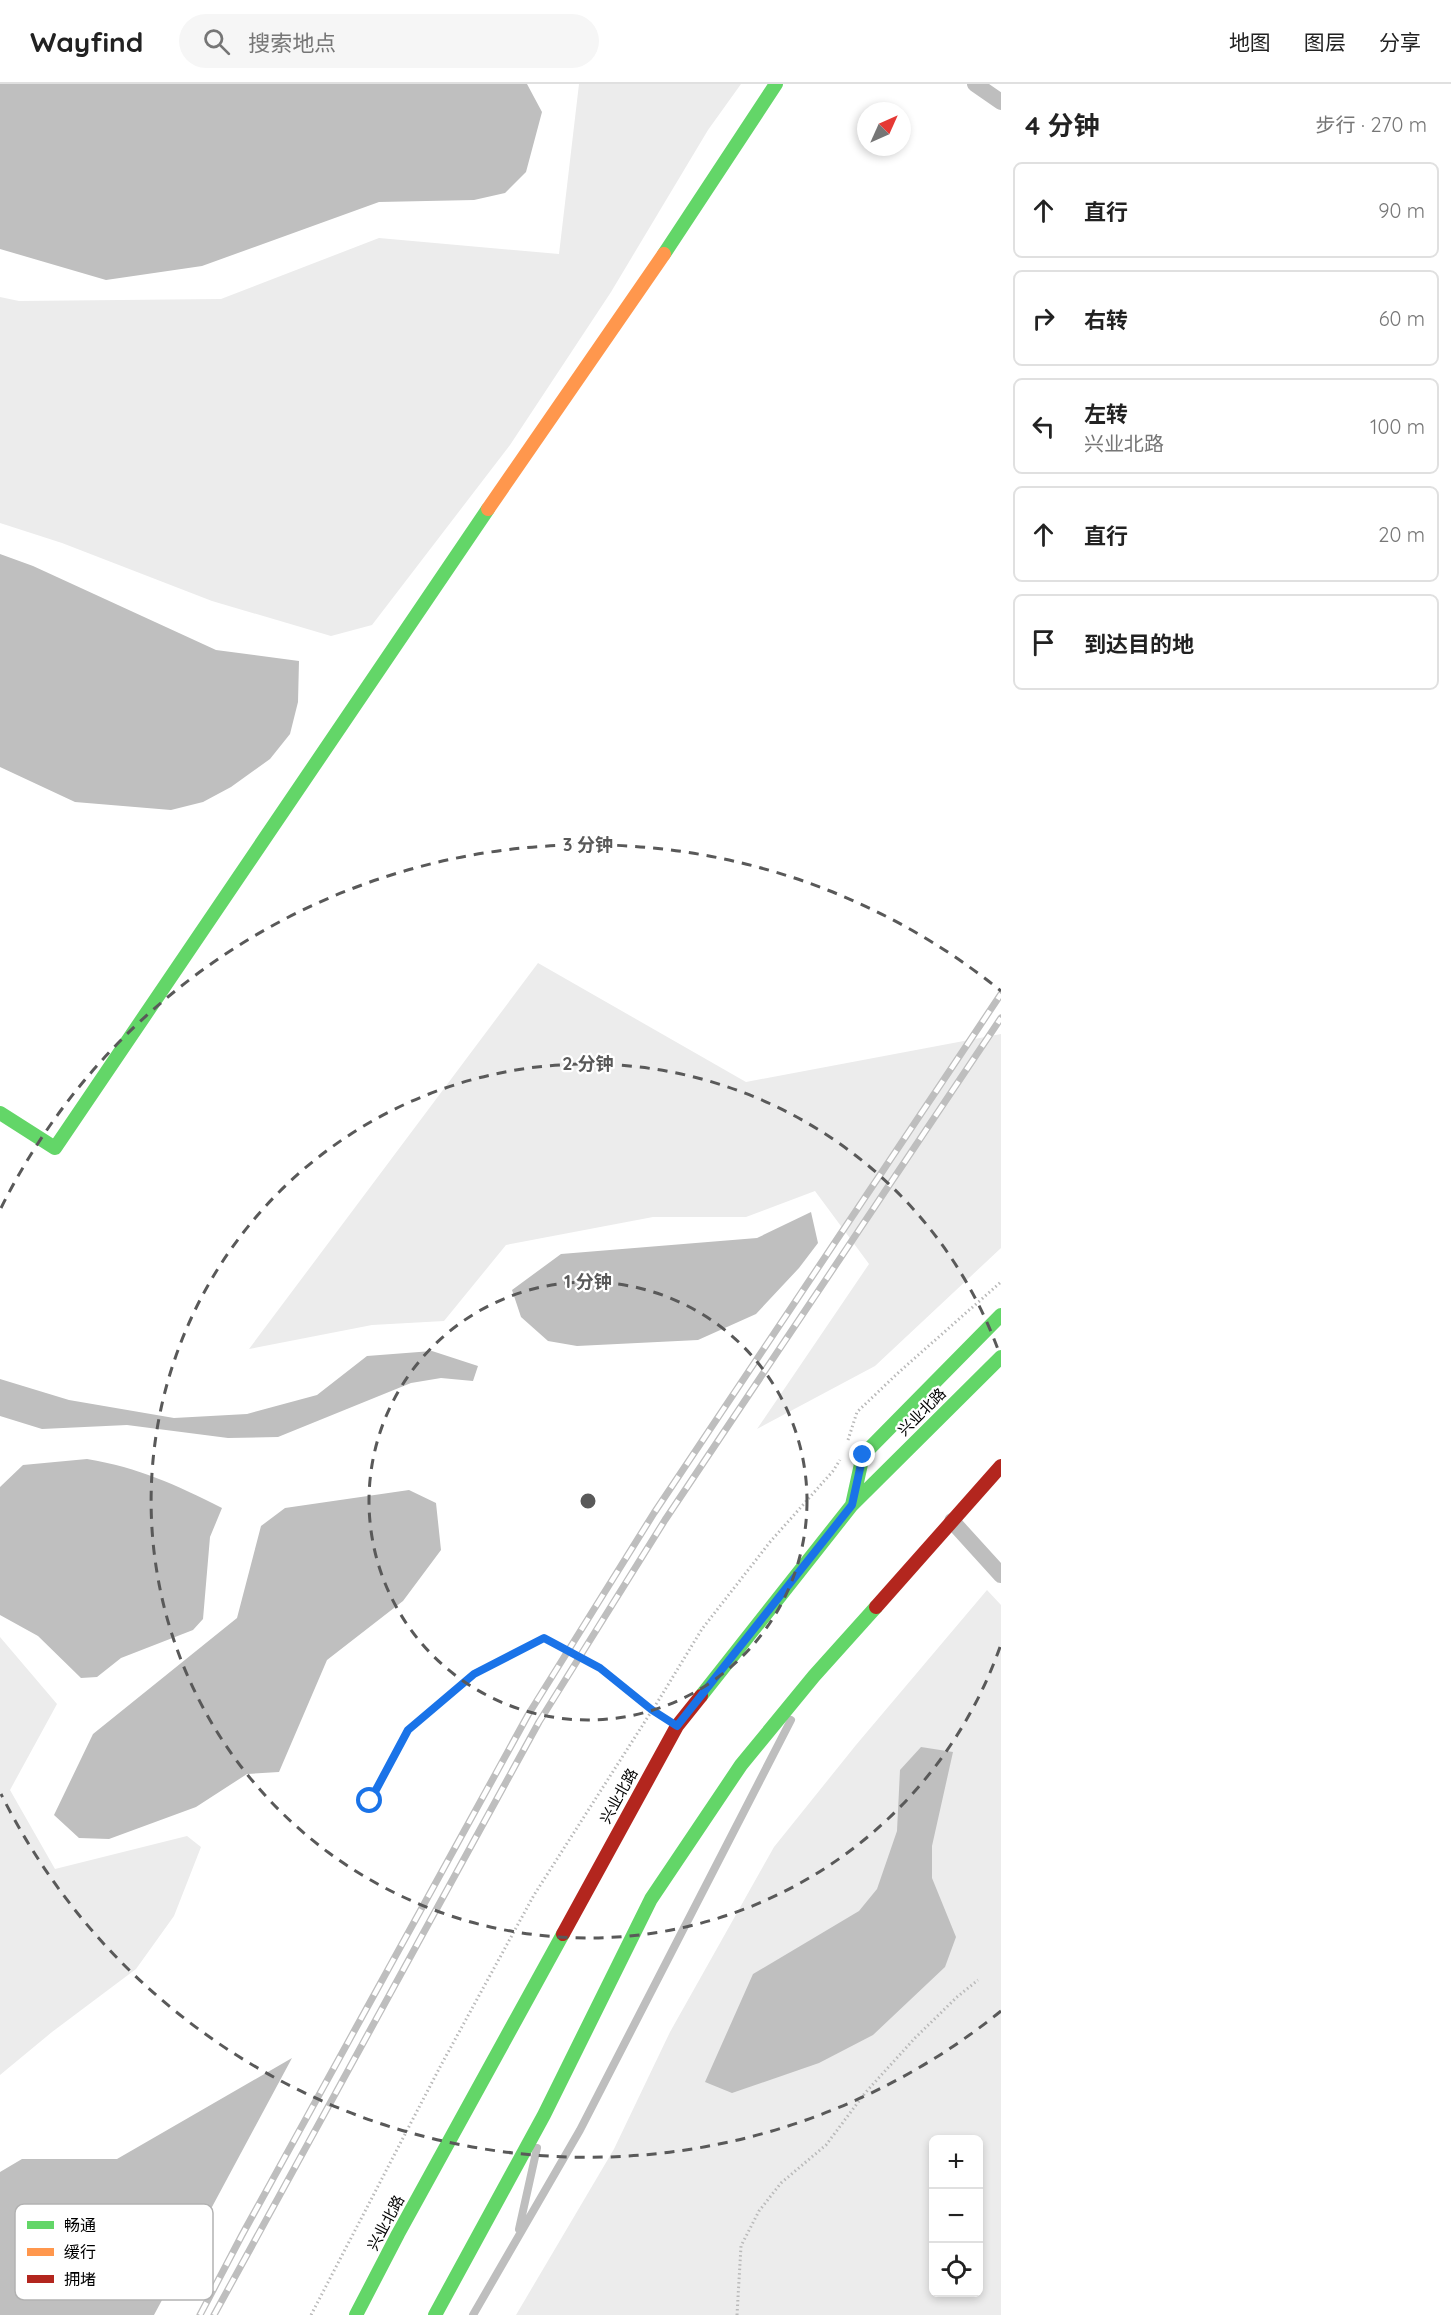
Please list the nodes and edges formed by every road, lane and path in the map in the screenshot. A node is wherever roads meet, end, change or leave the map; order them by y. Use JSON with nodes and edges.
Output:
{"nodes":[{"id":1,"x":776,"y":84,"type":"edge"},
{"id":2,"x":975,"y":84,"type":"edge"},
{"id":3,"x":1001,"y":102,"type":"edge"},
{"id":4,"x":0,"y":1113,"type":"edge"},
{"id":5,"x":1001,"y":1315,"type":"edge"},
{"id":6,"x":1001,"y":1357,"type":"edge"},
{"id":7,"x":1001,"y":1466,"type":"edge"},
{"id":8,"x":852,"y":1505,"type":"junction"},
{"id":9,"x":952,"y":1521,"type":"junction"},
{"id":10,"x":1001,"y":1575,"type":"edge"},
{"id":11,"x":814,"y":1676,"type":"junction"},
{"id":12,"x":677,"y":1726,"type":"junction"},
{"id":13,"x":370,"y":1801,"type":"dead end"},
{"id":14,"x":978,"y":1980,"type":"dead end"},
{"id":15,"x":544,"y":2115,"type":"junction"},
{"id":16,"x":517,"y":2238,"type":"junction"},
{"id":17,"x":356,"y":2315,"type":"edge"},
{"id":18,"x":435,"y":2315,"type":"edge"},
{"id":19,"x":473,"y":2315,"type":"edge"},
{"id":20,"x":737,"y":2315,"type":"edge"}],
"edges":[{"from":1,"to":4,"type":"main road"},
{"from":2,"to":3,"type":"street"},
{"from":5,"to":8,"type":"main road"},
{"from":6,"to":8,"type":"main road","name":"兴业北路"},
{"from":7,"to":9,"type":"main road"},
{"from":8,"to":12,"type":"main road","name":"兴业北路"},
{"from":9,"to":10,"type":"street"},
{"from":9,"to":11,"type":"main road"},
{"from":11,"to":15,"type":"main road"},
{"from":11,"to":16,"type":"lane"},
{"from":12,"to":13,"type":"path"},
{"from":12,"to":17,"type":"main road","name":"兴业北路"},
{"from":14,"to":20,"type":"path"},
{"from":15,"to":16,"type":"lane"},
{"from":15,"to":18,"type":"main road"},
{"from":16,"to":19,"type":"lane"}]}
